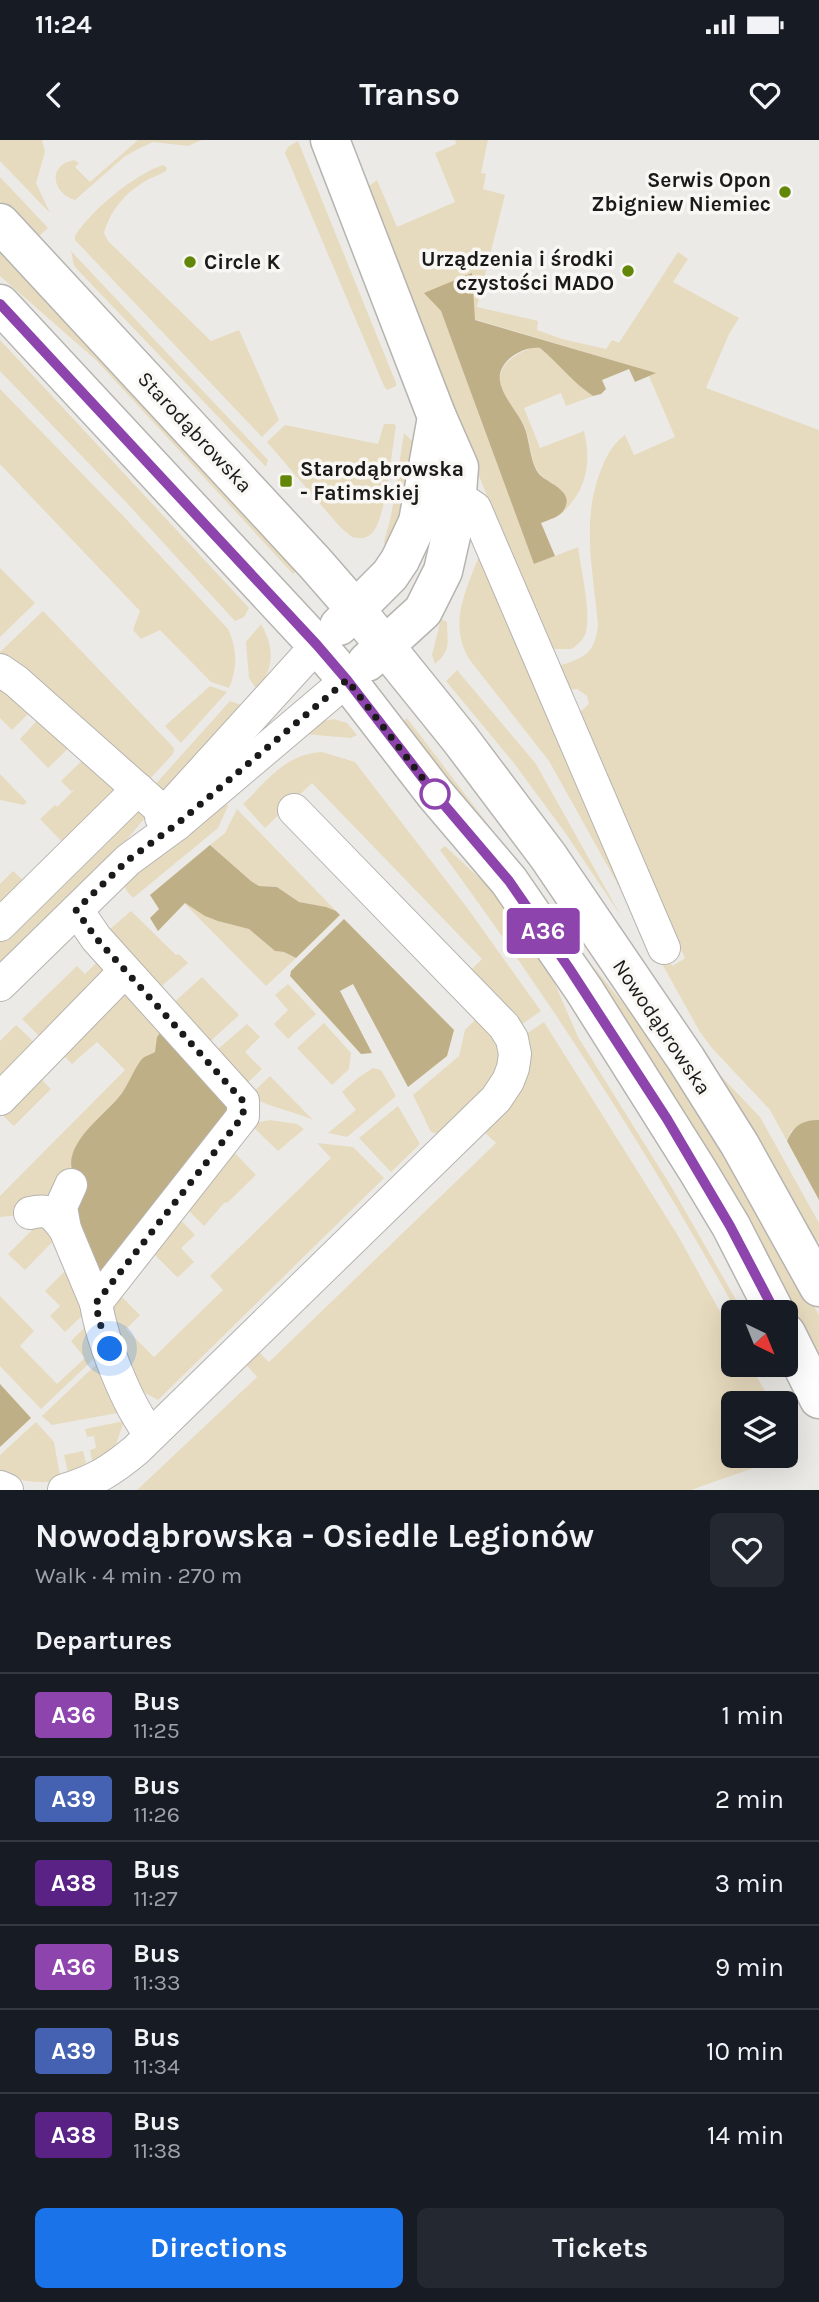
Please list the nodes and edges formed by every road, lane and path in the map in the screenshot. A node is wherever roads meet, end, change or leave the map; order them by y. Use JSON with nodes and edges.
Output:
{"nodes":[{"id":1,"x":330,"y":140,"type":"edge"},
{"id":2,"x":0,"y":223,"type":"edge"},
{"id":3,"x":0,"y":304,"type":"edge"},
{"id":4,"x":437,"y":416,"type":"junction"},
{"id":5,"x":457,"y":496,"type":"junction"},
{"id":6,"x":356,"y":610,"type":"junction"},
{"id":7,"x":317,"y":645,"type":"junction"},
{"id":8,"x":385,"y":646,"type":"junction"},
{"id":9,"x":0,"y":670,"type":"edge"},
{"id":10,"x":347,"y":680,"type":"junction"},
{"id":11,"x":138,"y":789,"type":"junction"},
{"id":12,"x":293,"y":810,"type":"dead end"},
{"id":13,"x":171,"y":818,"type":"junction"},
{"id":14,"x":76,"y":910,"type":"junction"},
{"id":15,"x":0,"y":925,"type":"edge"},
{"id":16,"x":664,"y":948,"type":"dead end"},
{"id":17,"x":125,"y":971,"type":"junction"},
{"id":18,"x":0,"y":985,"type":"edge"},
{"id":19,"x":0,"y":1099,"type":"edge"},
{"id":20,"x":71,"y":1185,"type":"dead end"},
{"id":21,"x":30,"y":1213,"type":"dead end"},
{"id":22,"x":65,"y":1229,"type":"junction"},
{"id":23,"x":819,"y":1287,"type":"edge"},
{"id":24,"x":769,"y":1300,"type":"edge"},
{"id":25,"x":96,"y":1303,"type":"junction"},
{"id":26,"x":798,"y":1357,"type":"edge"},
{"id":27,"x":819,"y":1399,"type":"edge"},
{"id":28,"x":151,"y":1435,"type":"junction"},
{"id":29,"x":0,"y":1487,"type":"edge"},
{"id":30,"x":7,"y":1490,"type":"edge"},
{"id":31,"x":64,"y":1490,"type":"edge"}],
"edges":[{"from":1,"to":4,"type":"street"},
{"from":2,"to":6,"type":"street","name":"Starodąbrowska"},
{"from":3,"to":7,"type":"street"},
{"from":4,"to":5,"type":"street"},
{"from":4,"to":6,"type":"street"},
{"from":5,"to":8,"type":"street"},
{"from":5,"to":16,"type":"street"},
{"from":6,"to":7,"type":"street"},
{"from":6,"to":8,"type":"street","name":"Starodąbrowska"},
{"from":7,"to":10,"type":"street","name":"Nowodąbrowska"},
{"from":7,"to":13,"type":"street"},
{"from":8,"to":10,"type":"street"},
{"from":8,"to":23,"type":"street","name":"Nowodąbrowska"},
{"from":9,"to":11,"type":"street"},
{"from":10,"to":13,"type":"street"},
{"from":10,"to":24,"type":"street","name":"Nowodąbrowska"},
{"from":11,"to":13,"type":"street"},
{"from":11,"to":15,"type":"street"},
{"from":12,"to":28,"type":"street"},
{"from":13,"to":14,"type":"street"},
{"from":14,"to":17,"type":"street"},
{"from":14,"to":18,"type":"street"},
{"from":17,"to":19,"type":"street"},
{"from":17,"to":25,"type":"street"},
{"from":20,"to":22,"type":"street"},
{"from":21,"to":22,"type":"street"},
{"from":22,"to":25,"type":"street"},
{"from":25,"to":28,"type":"street"},
{"from":26,"to":27,"type":"street"},
{"from":28,"to":31,"type":"street"},
{"from":29,"to":30,"type":"street"}]}
